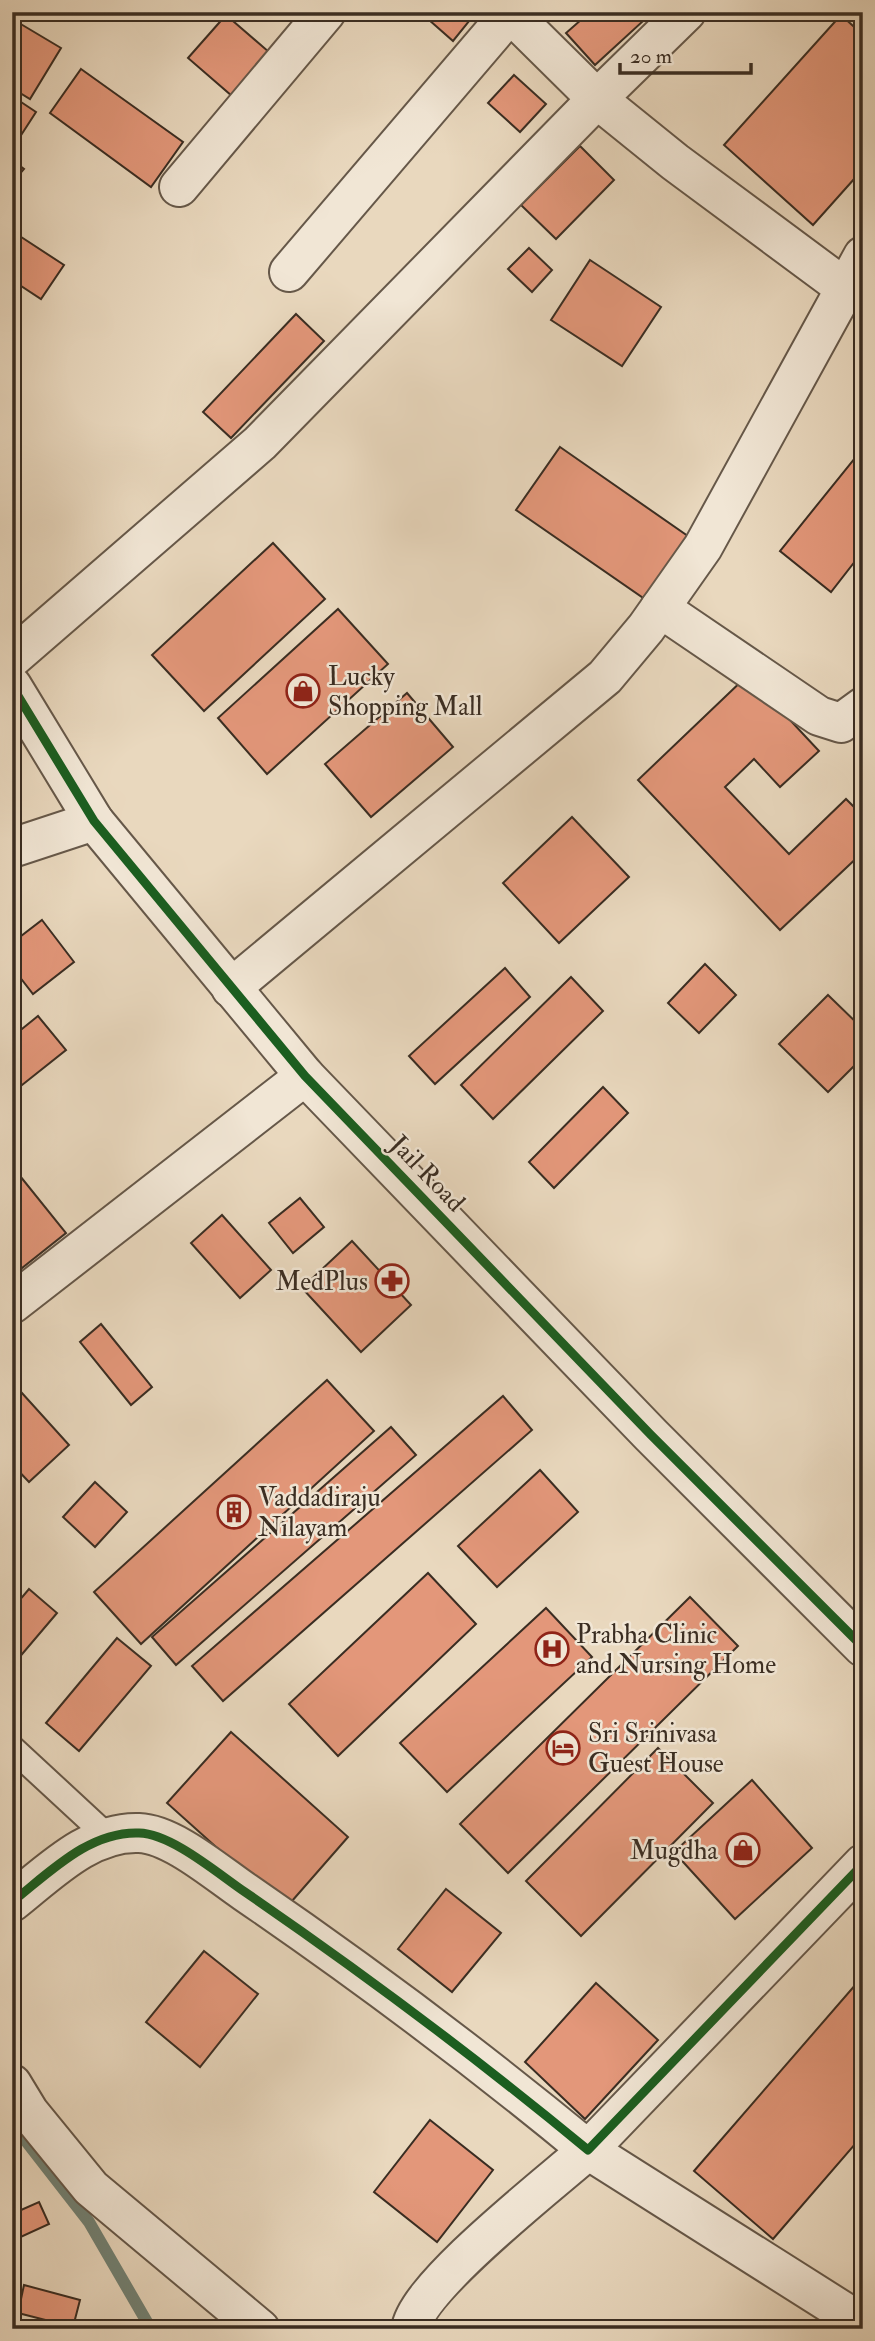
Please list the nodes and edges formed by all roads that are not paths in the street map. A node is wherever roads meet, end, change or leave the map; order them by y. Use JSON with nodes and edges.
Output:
{"nodes":[{"id":1,"x":326,"y":12,"type":"edge"},
{"id":2,"x":686,"y":12,"type":"edge"},
{"id":3,"x":510,"y":13,"type":"edge"},
{"id":4,"x":597,"y":99,"type":"junction"},
{"id":5,"x":179,"y":187,"type":"dead end"},
{"id":6,"x":289,"y":272,"type":"dead end"},
{"id":7,"x":854,"y":272,"type":"edge"},
{"id":8,"x":660,"y":608,"type":"junction"},
{"id":9,"x":12,"y":659,"type":"edge"},
{"id":10,"x":12,"y":686,"type":"edge"},
{"id":11,"x":863,"y":707,"type":"edge"},
{"id":12,"x":94,"y":821,"type":"junction"},
{"id":13,"x":12,"y":848,"type":"edge"},
{"id":14,"x":231,"y":988,"type":"junction"},
{"id":15,"x":305,"y":1076,"type":"junction"},
{"id":16,"x":12,"y":1304,"type":"edge"},
{"id":17,"x":863,"y":1647,"type":"edge"},
{"id":18,"x":12,"y":1748,"type":"edge"},
{"id":19,"x":106,"y":1835,"type":"junction"},
{"id":20,"x":863,"y":1864,"type":"edge"},
{"id":21,"x":12,"y":1902,"type":"edge"},
{"id":22,"x":12,"y":2084,"type":"edge"},
{"id":23,"x":588,"y":2150,"type":"junction"},
{"id":24,"x":863,"y":2324,"type":"edge"},
{"id":25,"x":260,"y":2329,"type":"edge"},
{"id":26,"x":411,"y":2329,"type":"edge"}],
"edges":[{"from":1,"to":5,"type":"street"},
{"from":2,"to":4,"type":"street"},
{"from":3,"to":4,"type":"street"},
{"from":3,"to":6,"type":"street"},
{"from":4,"to":7,"type":"street"},
{"from":4,"to":9,"type":"street"},
{"from":7,"to":8,"type":"street"},
{"from":8,"to":11,"type":"street"},
{"from":8,"to":14,"type":"street"},
{"from":10,"to":12,"type":"street","name":"Jail Road"},
{"from":12,"to":13,"type":"street"},
{"from":12,"to":14,"type":"street","name":"Jail Road"},
{"from":14,"to":15,"type":"street","name":"Jail Road"},
{"from":15,"to":16,"type":"street"},
{"from":15,"to":17,"type":"street","name":"Jail Road"},
{"from":18,"to":19,"type":"lane"},
{"from":19,"to":21,"type":"street"},
{"from":19,"to":23,"type":"street"},
{"from":20,"to":23,"type":"street"},
{"from":22,"to":25,"type":"street"},
{"from":23,"to":24,"type":"street"},
{"from":23,"to":26,"type":"street"}]}
